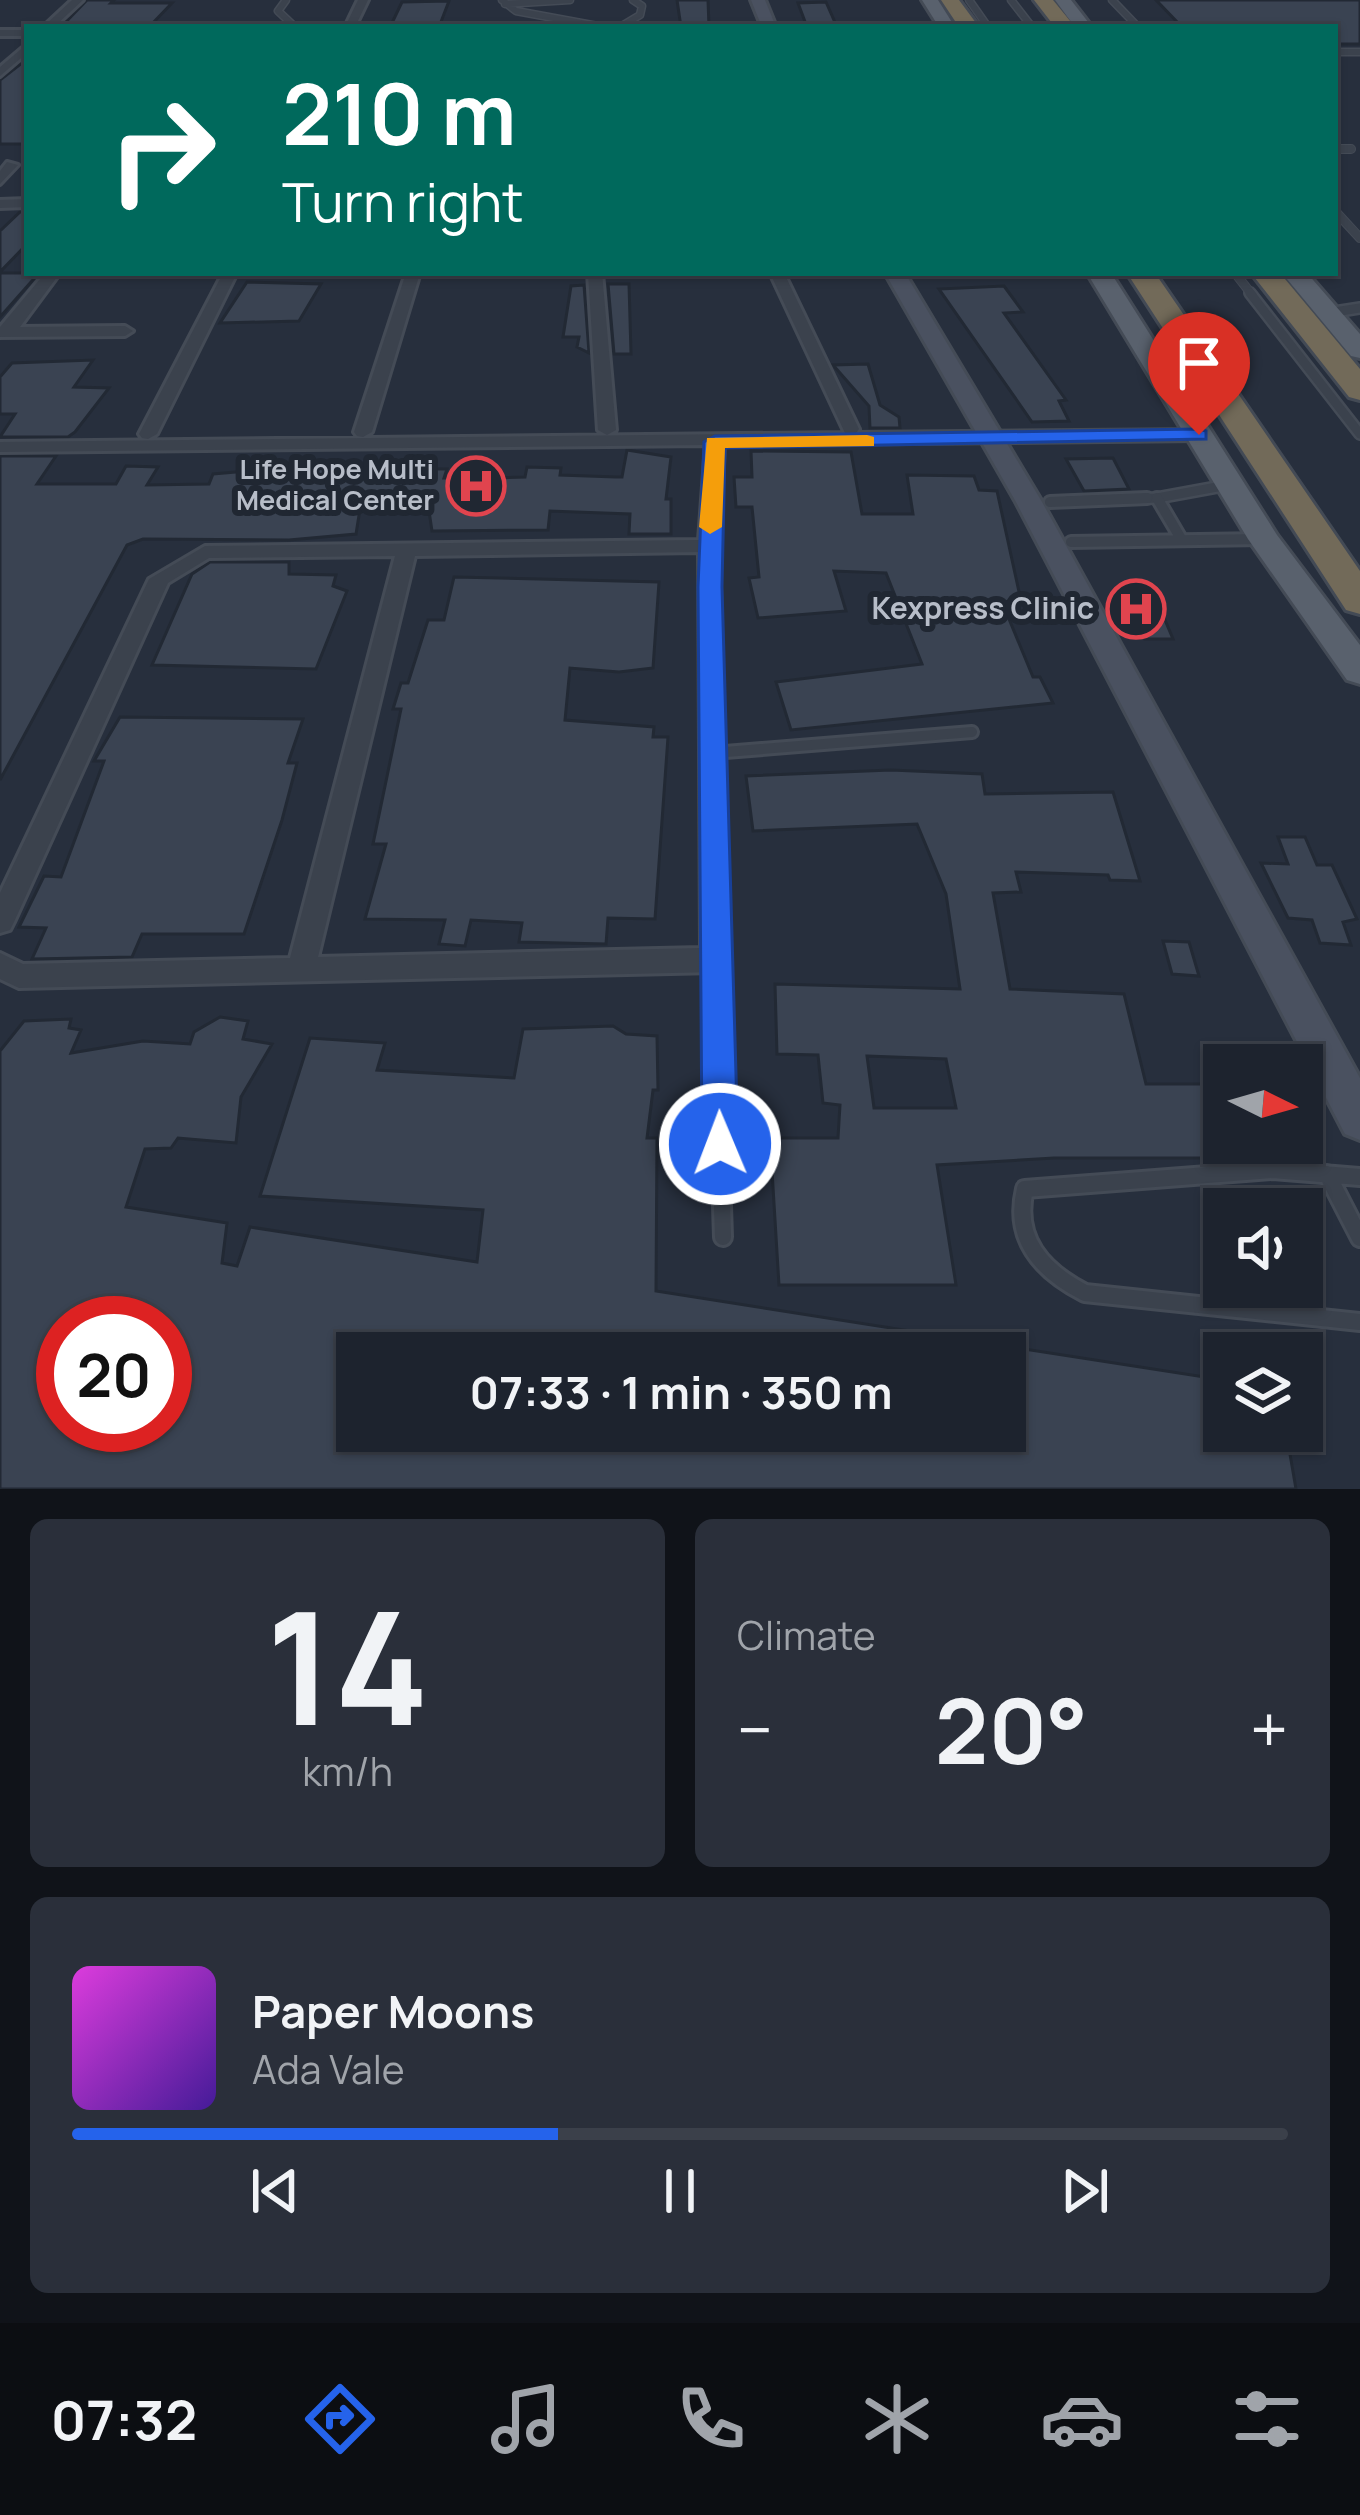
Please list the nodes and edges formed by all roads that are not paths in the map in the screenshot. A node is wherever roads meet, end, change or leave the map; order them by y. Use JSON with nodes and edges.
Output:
{"nodes":[{"id":1,"x":78,"y":0,"type":"edge"},
{"id":2,"x":286,"y":0,"type":"edge"},
{"id":3,"x":570,"y":0,"type":"edge"},
{"id":4,"x":633,"y":0,"type":"edge"},
{"id":5,"x":1011,"y":0,"type":"edge"},
{"id":6,"x":1043,"y":0,"type":"edge"},
{"id":7,"x":1063,"y":0,"type":"edge"},
{"id":8,"x":1112,"y":0,"type":"edge"},
{"id":9,"x":503,"y":2,"type":"edge"},
{"id":10,"x":51,"y":24,"type":"edge"},
{"id":11,"x":292,"y":24,"type":"edge"},
{"id":12,"x":591,"y":24,"type":"edge"},
{"id":13,"x":625,"y":24,"type":"edge"},
{"id":14,"x":1030,"y":24,"type":"edge"},
{"id":15,"x":1063,"y":24,"type":"edge"},
{"id":16,"x":1082,"y":24,"type":"edge"},
{"id":17,"x":1135,"y":24,"type":"edge"},
{"id":18,"x":24,"y":50,"type":"edge"},
{"id":19,"x":0,"y":73,"type":"edge"},
{"id":20,"x":1351,"y":148,"type":"dead end"},
{"id":21,"x":1338,"y":149,"type":"edge"},
{"id":22,"x":12,"y":165,"type":"dead end"},
{"id":23,"x":0,"y":180,"type":"edge"},
{"id":24,"x":1338,"y":214,"type":"edge"},
{"id":25,"x":1360,"y":238,"type":"edge"},
{"id":26,"x":50,"y":276,"type":"edge"},
{"id":27,"x":228,"y":276,"type":"edge"},
{"id":28,"x":412,"y":276,"type":"edge"},
{"id":29,"x":595,"y":276,"type":"edge"},
{"id":30,"x":778,"y":276,"type":"edge"},
{"id":31,"x":897,"y":276,"type":"edge"},
{"id":32,"x":913,"y":276,"type":"edge"},
{"id":33,"x":1102,"y":276,"type":"edge"},
{"id":34,"x":1145,"y":276,"type":"edge"},
{"id":35,"x":1237,"y":276,"type":"edge"},
{"id":36,"x":1267,"y":276,"type":"edge"},
{"id":37,"x":1297,"y":276,"type":"edge"},
{"id":38,"x":1360,"y":308,"type":"edge"},
{"id":39,"x":1328,"y":313,"type":"junction"},
{"id":40,"x":125,"y":331,"type":"dead end"},
{"id":41,"x":4,"y":332,"type":"edge"},
{"id":42,"x":1360,"y":350,"type":"edge"},
{"id":43,"x":1360,"y":390,"type":"edge"},
{"id":44,"x":1194,"y":428,"type":"junction"},
{"id":45,"x":850,"y":429,"type":"junction"},
{"id":46,"x":607,"y":430,"type":"junction"},
{"id":47,"x":363,"y":432,"type":"junction"},
{"id":48,"x":998,"y":433,"type":"junction"},
{"id":49,"x":148,"y":434,"type":"junction"},
{"id":50,"x":1360,"y":434,"type":"edge"},
{"id":51,"x":0,"y":435,"type":"edge"},
{"id":52,"x":715,"y":442,"type":"junction"},
{"id":53,"x":0,"y":447,"type":"edge"},
{"id":54,"x":1229,"y":484,"type":"junction"},
{"id":55,"x":1157,"y":498,"type":"junction"},
{"id":56,"x":1050,"y":502,"type":"junction"},
{"id":57,"x":1180,"y":537,"type":"junction"},
{"id":58,"x":1264,"y":539,"type":"junction"},
{"id":59,"x":1071,"y":542,"type":"junction"},
{"id":60,"x":710,"y":546,"type":"junction"},
{"id":61,"x":407,"y":547,"type":"junction"},
{"id":62,"x":1360,"y":598,"type":"edge"},
{"id":63,"x":1360,"y":670,"type":"edge"},
{"id":64,"x":972,"y":732,"type":"dead end"},
{"id":65,"x":712,"y":753,"type":"junction"},
{"id":66,"x":0,"y":922,"type":"edge"},
{"id":67,"x":715,"y":960,"type":"junction"},
{"id":68,"x":0,"y":965,"type":"edge"},
{"id":69,"x":301,"y":969,"type":"junction"},
{"id":70,"x":1360,"y":1070,"type":"edge"},
{"id":71,"x":1360,"y":1120,"type":"edge"},
{"id":72,"x":1327,"y":1174,"type":"junction"},
{"id":73,"x":1360,"y":1177,"type":"edge"},
{"id":74,"x":723,"y":1237,"type":"dead end"},
{"id":75,"x":1360,"y":1238,"type":"edge"},
{"id":76,"x":1360,"y":1322,"type":"edge"}],
"edges":[{"from":1,"to":10,"type":"street"},
{"from":2,"to":11,"type":"lane"},
{"from":3,"to":9,"type":"lane"},
{"from":4,"to":13,"type":"lane"},
{"from":5,"to":14,"type":"lane"},
{"from":6,"to":15,"type":"highway"},
{"from":7,"to":16,"type":"main road"},
{"from":8,"to":17,"type":"lane"},
{"from":9,"to":12,"type":"lane"},
{"from":18,"to":19,"type":"street"},
{"from":20,"to":21,"type":"lane"},
{"from":22,"to":23,"type":"street"},
{"from":24,"to":25,"type":"lane"},
{"from":26,"to":41,"type":"street"},
{"from":27,"to":49,"type":"street"},
{"from":28,"to":47,"type":"street"},
{"from":29,"to":46,"type":"street"},
{"from":30,"to":45,"type":"street"},
{"from":31,"to":48,"type":"main road"},
{"from":32,"to":48,"type":"main road"},
{"from":33,"to":44,"type":"main road"},
{"from":34,"to":62,"type":"highway"},
{"from":35,"to":50,"type":"lane"},
{"from":36,"to":43,"type":"highway"},
{"from":37,"to":39,"type":"main road"},
{"from":38,"to":39,"type":"lane"},
{"from":39,"to":42,"type":"main road"},
{"from":40,"to":41,"type":"street"},
{"from":44,"to":48,"type":"street"},
{"from":44,"to":54,"type":"main road"},
{"from":45,"to":46,"type":"street"},
{"from":45,"to":48,"type":"street"},
{"from":46,"to":47,"type":"street"},
{"from":47,"to":49,"type":"street"},
{"from":48,"to":52,"type":"street"},
{"from":48,"to":56,"type":"main road"},
{"from":48,"to":71,"type":"main road"},
{"from":49,"to":51,"type":"street"},
{"from":52,"to":53,"type":"street"},
{"from":52,"to":60,"type":"street"},
{"from":54,"to":55,"type":"lane"},
{"from":54,"to":58,"type":"main road"},
{"from":55,"to":56,"type":"lane"},
{"from":55,"to":57,"type":"lane"},
{"from":56,"to":59,"type":"main road"},
{"from":57,"to":58,"type":"lane"},
{"from":57,"to":59,"type":"lane"},
{"from":58,"to":63,"type":"main road"},
{"from":59,"to":70,"type":"main road"},
{"from":60,"to":61,"type":"street"},
{"from":60,"to":65,"type":"street"},
{"from":61,"to":66,"type":"street"},
{"from":61,"to":69,"type":"street"},
{"from":64,"to":65,"type":"lane"},
{"from":65,"to":67,"type":"street"},
{"from":67,"to":69,"type":"street"},
{"from":67,"to":74,"type":"lane"},
{"from":68,"to":69,"type":"street"},
{"from":72,"to":73,"type":"lane"},
{"from":72,"to":75,"type":"lane"},
{"from":72,"to":76,"type":"lane"}]}
